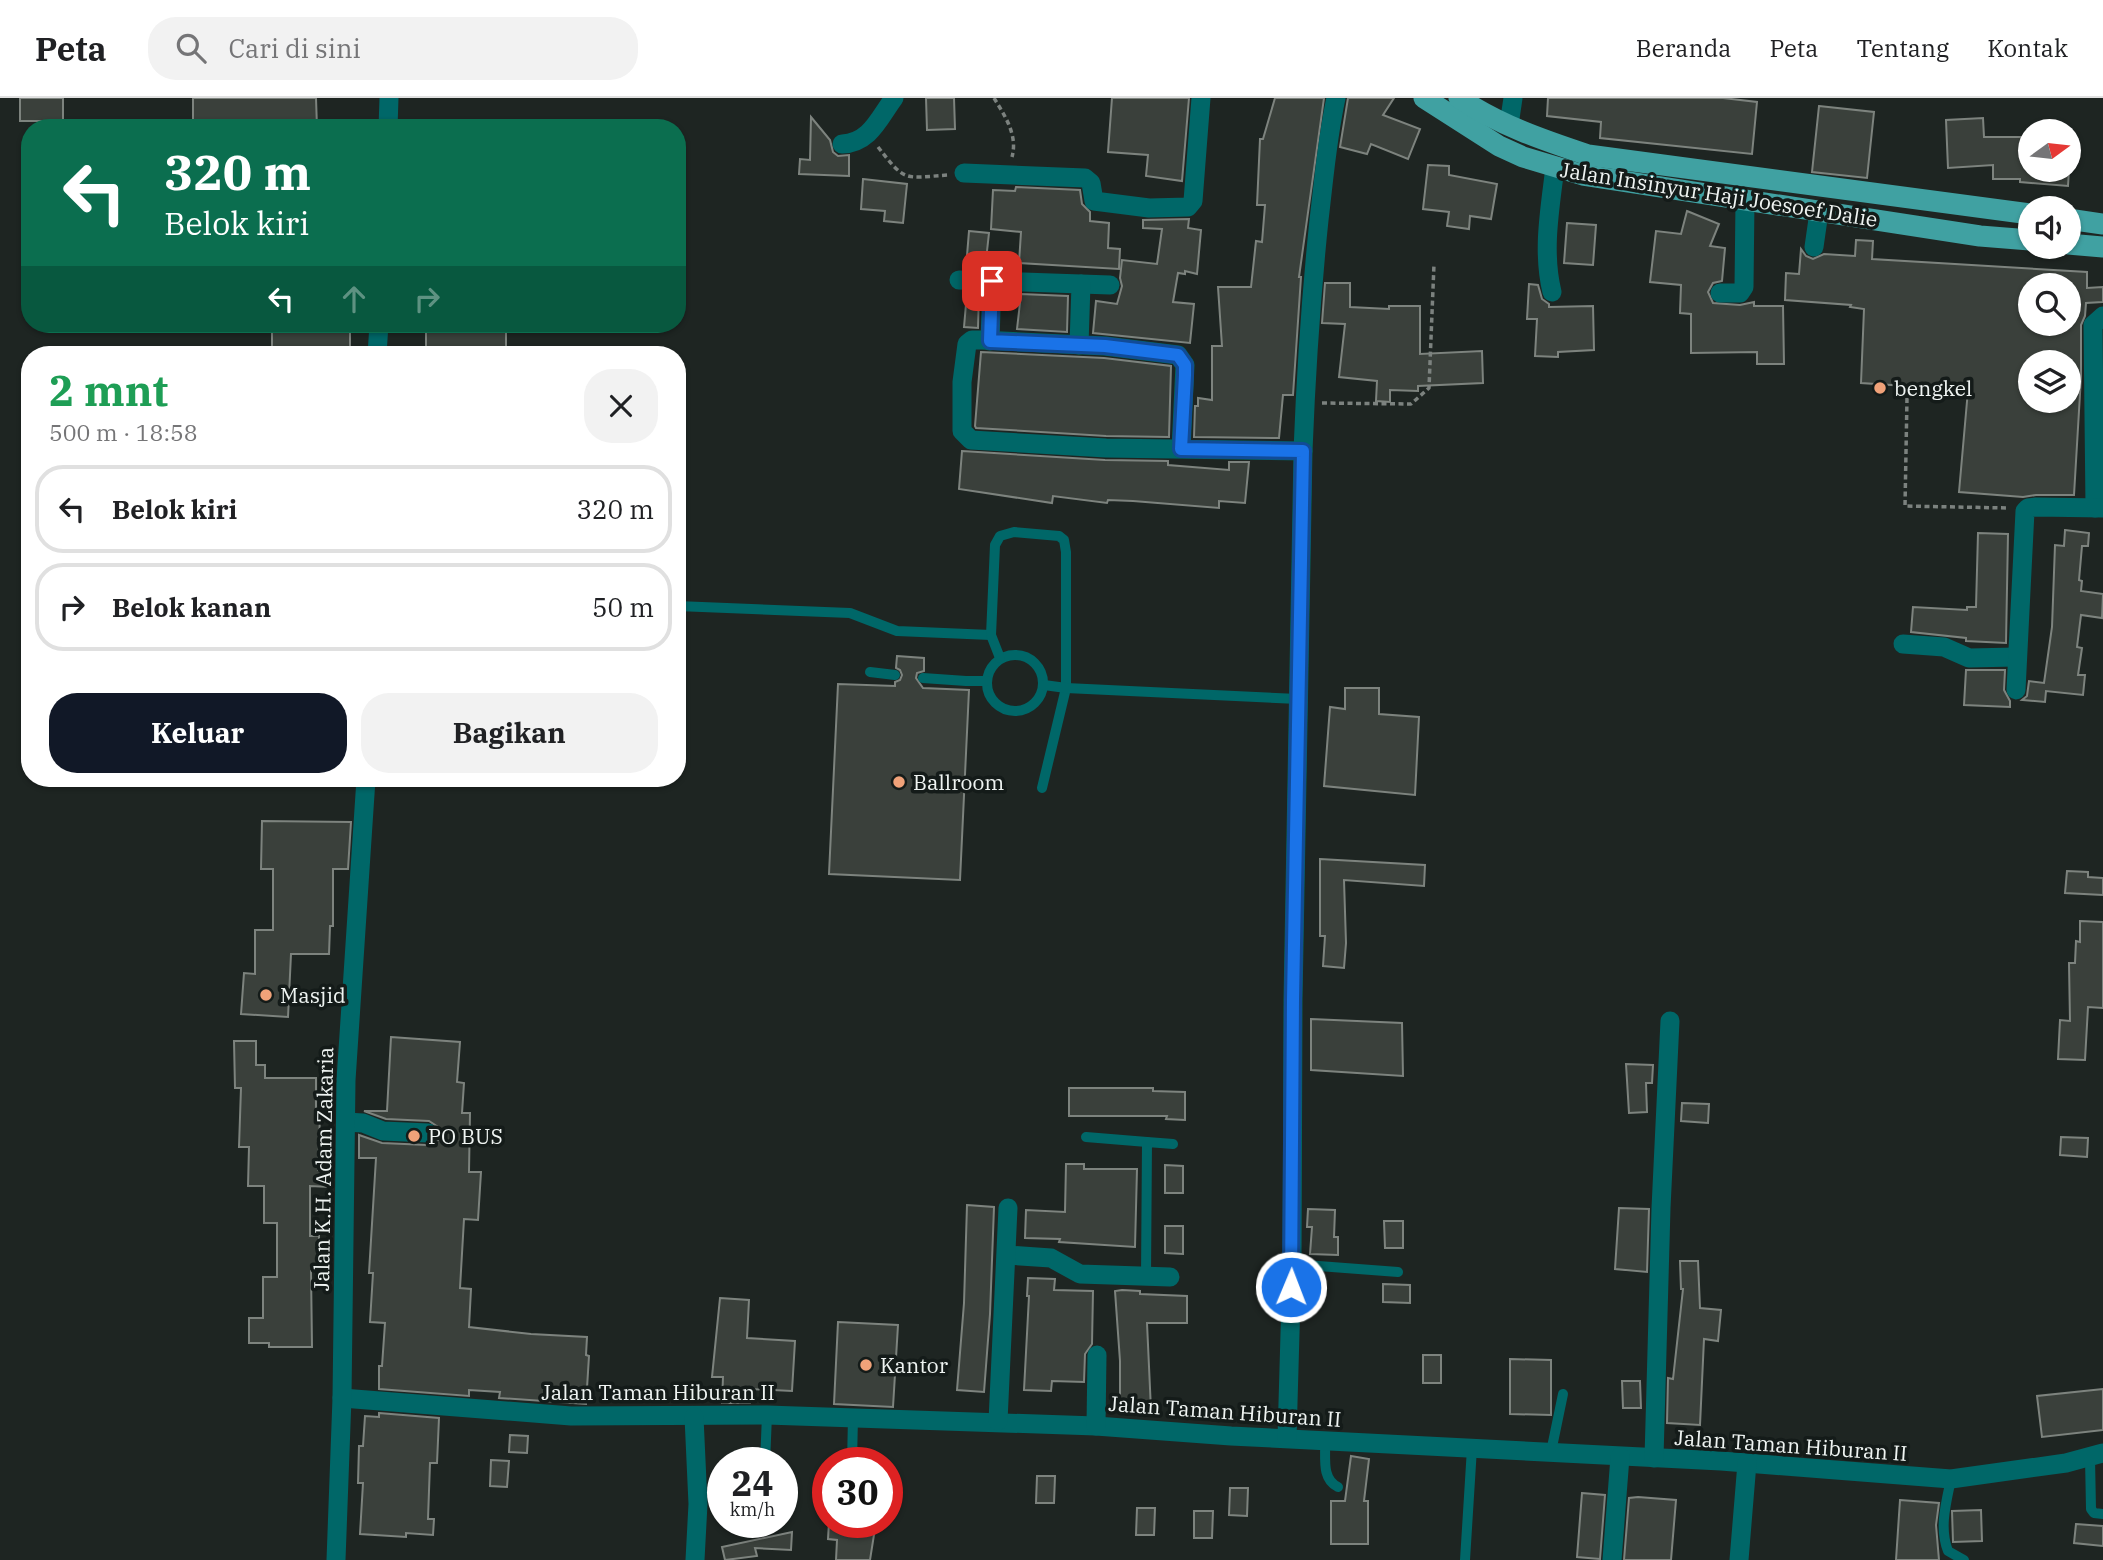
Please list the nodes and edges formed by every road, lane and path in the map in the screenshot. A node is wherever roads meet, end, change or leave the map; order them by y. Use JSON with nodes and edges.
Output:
{"nodes":[{"id":1,"x":389,"y":98,"type":"edge"},
{"id":2,"x":894,"y":98,"type":"edge"},
{"id":3,"x":994,"y":98,"type":"edge"},
{"id":4,"x":1201,"y":98,"type":"edge"},
{"id":5,"x":1336,"y":98,"type":"edge"},
{"id":6,"x":1424,"y":98,"type":"edge"},
{"id":7,"x":1460,"y":98,"type":"edge"},
{"id":8,"x":1513,"y":98,"type":"edge"},
{"id":9,"x":388,"y":119,"type":"edge"},
{"id":10,"x":1509,"y":125,"type":"junction"},
{"id":11,"x":868,"y":135,"type":"junction"},
{"id":12,"x":842,"y":144,"type":"dead end"},
{"id":13,"x":1555,"y":167,"type":"junction"},
{"id":14,"x":964,"y":173,"type":"joint"},
{"id":15,"x":1008,"y":176,"type":"junction"},
{"id":16,"x":1745,"y":201,"type":"junction"},
{"id":17,"x":1819,"y":212,"type":"junction"},
{"id":18,"x":2018,"y":213,"type":"edge"},
{"id":19,"x":2081,"y":221,"type":"edge"},
{"id":20,"x":2103,"y":224,"type":"edge"},
{"id":21,"x":2018,"y":239,"type":"edge"},
{"id":22,"x":2081,"y":245,"type":"edge"},
{"id":23,"x":1814,"y":247,"type":"dead end"},
{"id":24,"x":2103,"y":247,"type":"edge"},
{"id":25,"x":1434,"y":264,"type":"dead end"},
{"id":26,"x":959,"y":280,"type":"dead end"},
{"id":27,"x":992,"y":281,"type":"junction"},
{"id":28,"x":1081,"y":284,"type":"junction"},
{"id":29,"x":1110,"y":285,"type":"dead end"},
{"id":30,"x":1552,"y":292,"type":"dead end"},
{"id":31,"x":1720,"y":293,"type":"dead end"},
{"id":32,"x":2103,"y":316,"type":"edge"},
{"id":33,"x":990,"y":341,"type":"junction"},
{"id":34,"x":1079,"y":345,"type":"junction"},
{"id":35,"x":1907,"y":398,"type":"dead end"},
{"id":36,"x":1306,"y":402,"type":"junction"},
{"id":37,"x":1181,"y":449,"type":"junction"},
{"id":38,"x":1303,"y":451,"type":"junction"},
{"id":39,"x":2099,"y":508,"type":"edge"},
{"id":40,"x":2028,"y":509,"type":"junction"},
{"id":41,"x":686,"y":606,"type":"edge"},
{"id":42,"x":990,"y":635,"type":"junction"},
{"id":43,"x":1903,"y":645,"type":"dead end"},
{"id":44,"x":2017,"y":657,"type":"junction"},
{"id":45,"x":1000,"y":659,"type":"junction"},
{"id":46,"x":870,"y":672,"type":"dead end"},
{"id":47,"x":895,"y":675,"type":"dead end"},
{"id":48,"x":923,"y":678,"type":"dead end"},
{"id":49,"x":987,"y":681,"type":"junction"},
{"id":50,"x":1044,"y":685,"type":"junction"},
{"id":51,"x":1066,"y":688,"type":"junction"},
{"id":52,"x":2016,"y":690,"type":"dead end"},
{"id":53,"x":1298,"y":699,"type":"junction"},
{"id":54,"x":366,"y":787,"type":"edge"},
{"id":55,"x":1042,"y":788,"type":"dead end"},
{"id":56,"x":1670,"y":1021,"type":"dead end"},
{"id":57,"x":346,"y":1122,"type":"junction"},
{"id":58,"x":428,"y":1133,"type":"dead end"},
{"id":59,"x":1086,"y":1137,"type":"dead end"},
{"id":60,"x":1147,"y":1142,"type":"junction"},
{"id":61,"x":1173,"y":1144,"type":"dead end"},
{"id":62,"x":1008,"y":1208,"type":"dead end"},
{"id":63,"x":1007,"y":1255,"type":"junction"},
{"id":64,"x":1292,"y":1264,"type":"junction"},
{"id":65,"x":1398,"y":1272,"type":"dead end"},
{"id":66,"x":1146,"y":1277,"type":"junction"},
{"id":67,"x":1170,"y":1277,"type":"dead end"},
{"id":68,"x":1097,"y":1355,"type":"dead end"},
{"id":69,"x":1563,"y":1394,"type":"dead end"},
{"id":70,"x":342,"y":1398,"type":"junction"},
{"id":71,"x":767,"y":1415,"type":"junction"},
{"id":72,"x":694,"y":1417,"type":"junction"},
{"id":73,"x":853,"y":1417,"type":"junction"},
{"id":74,"x":998,"y":1422,"type":"junction"},
{"id":75,"x":1096,"y":1426,"type":"junction"},
{"id":76,"x":1287,"y":1438,"type":"junction"},
{"id":77,"x":1325,"y":1441,"type":"junction"},
{"id":78,"x":766,"y":1447,"type":"edge"},
{"id":79,"x":852,"y":1447,"type":"edge"},
{"id":80,"x":1472,"y":1448,"type":"junction"},
{"id":81,"x":1551,"y":1452,"type":"junction"},
{"id":82,"x":1620,"y":1457,"type":"junction"},
{"id":83,"x":1654,"y":1458,"type":"junction"},
{"id":84,"x":2095,"y":1459,"type":"edge"},
{"id":85,"x":1747,"y":1463,"type":"junction"},
{"id":86,"x":1950,"y":1484,"type":"junction"},
{"id":87,"x":1338,"y":1486,"type":"dead end"},
{"id":88,"x":2103,"y":1514,"type":"edge"},
{"id":89,"x":336,"y":1560,"type":"edge"},
{"id":90,"x":695,"y":1560,"type":"edge"},
{"id":91,"x":1465,"y":1560,"type":"edge"},
{"id":92,"x":1612,"y":1560,"type":"edge"},
{"id":93,"x":1739,"y":1560,"type":"edge"},
{"id":94,"x":1964,"y":1560,"type":"edge"}],
"edges":[{"from":1,"to":9,"type":"street"},
{"from":2,"to":11,"type":"street"},
{"from":3,"to":15,"type":"path"},
{"from":4,"to":15,"type":"street"},
{"from":5,"to":36,"type":"street"},
{"from":6,"to":13,"type":"main road","name":"Jalan Insinyur Haji Joesoef Dalie"},
{"from":7,"to":10,"type":"main road","name":"Jalan Insinyur Haji Joesoef Dalie"},
{"from":8,"to":10,"type":"street"},
{"from":10,"to":18,"type":"main road","name":"Jalan Insinyur Haji Joesoef Dalie"},
{"from":11,"to":12,"type":"street"},
{"from":11,"to":14,"type":"path"},
{"from":13,"to":16,"type":"main road","name":"Jalan Insinyur Haji Joesoef Dalie"},
{"from":13,"to":30,"type":"street"},
{"from":14,"to":15,"type":"street"},
{"from":16,"to":17,"type":"main road","name":"Jalan Insinyur Haji Joesoef Dalie"},
{"from":16,"to":31,"type":"street"},
{"from":17,"to":21,"type":"main road","name":"Jalan Insinyur Haji Joesoef Dalie"},
{"from":17,"to":23,"type":"street"},
{"from":19,"to":20,"type":"main road"},
{"from":22,"to":24,"type":"main road"},
{"from":25,"to":36,"type":"path"},
{"from":26,"to":27,"type":"street"},
{"from":27,"to":28,"type":"street"},
{"from":27,"to":33,"type":"street"},
{"from":28,"to":29,"type":"street"},
{"from":28,"to":34,"type":"street"},
{"from":32,"to":39,"type":"street"},
{"from":33,"to":34,"type":"street"},
{"from":33,"to":37,"type":"street"},
{"from":34,"to":37,"type":"street"},
{"from":35,"to":40,"type":"path"},
{"from":36,"to":38,"type":"street"},
{"from":37,"to":38,"type":"street"},
{"from":38,"to":53,"type":"street"},
{"from":39,"to":40,"type":"street"},
{"from":40,"to":44,"type":"street"},
{"from":41,"to":42,"type":"lane"},
{"from":42,"to":45,"type":"lane"},
{"from":42,"to":51,"type":"lane"},
{"from":43,"to":44,"type":"street"},
{"from":44,"to":52,"type":"street"},
{"from":45,"to":49,"type":"lane"},
{"from":45,"to":50,"type":"lane"},
{"from":46,"to":47,"type":"lane"},
{"from":48,"to":49,"type":"lane"},
{"from":49,"to":50,"type":"lane"},
{"from":50,"to":51,"type":"lane"},
{"from":51,"to":53,"type":"lane"},
{"from":51,"to":55,"type":"lane"},
{"from":53,"to":64,"type":"street"},
{"from":54,"to":57,"type":"street","name":"Jalan K.H. Adam Zakaria"},
{"from":56,"to":83,"type":"street"},
{"from":57,"to":58,"type":"street"},
{"from":57,"to":70,"type":"street","name":"Jalan K.H. Adam Zakaria"},
{"from":59,"to":60,"type":"lane"},
{"from":60,"to":61,"type":"lane"},
{"from":60,"to":66,"type":"lane"},
{"from":62,"to":63,"type":"street"},
{"from":63,"to":66,"type":"street"},
{"from":63,"to":74,"type":"street"},
{"from":64,"to":65,"type":"lane"},
{"from":64,"to":76,"type":"street"},
{"from":66,"to":67,"type":"street"},
{"from":68,"to":75,"type":"street"},
{"from":69,"to":81,"type":"lane"},
{"from":70,"to":72,"type":"street","name":"Jalan Taman Hiburan II"},
{"from":70,"to":89,"type":"street","name":"Jalan K.H. Adam Zakaria"},
{"from":71,"to":72,"type":"street","name":"Jalan Taman Hiburan II"},
{"from":71,"to":73,"type":"street","name":"Jalan Taman Hiburan II"},
{"from":71,"to":78,"type":"lane"},
{"from":72,"to":90,"type":"street"},
{"from":73,"to":74,"type":"street","name":"Jalan Taman Hiburan II"},
{"from":73,"to":79,"type":"lane"},
{"from":74,"to":75,"type":"street","name":"Jalan Taman Hiburan II"},
{"from":75,"to":76,"type":"street","name":"Jalan Taman Hiburan II"},
{"from":76,"to":77,"type":"street","name":"Jalan Taman Hiburan II"},
{"from":77,"to":80,"type":"street","name":"Jalan Taman Hiburan II"},
{"from":77,"to":87,"type":"lane"},
{"from":80,"to":81,"type":"street","name":"Jalan Taman Hiburan II"},
{"from":80,"to":91,"type":"lane"},
{"from":81,"to":82,"type":"street","name":"Jalan Taman Hiburan II"},
{"from":82,"to":83,"type":"street","name":"Jalan Taman Hiburan II"},
{"from":82,"to":92,"type":"street"},
{"from":83,"to":85,"type":"street","name":"Jalan Taman Hiburan II"},
{"from":84,"to":86,"type":"street","name":"Jalan Taman Hiburan II"},
{"from":84,"to":88,"type":"lane"},
{"from":85,"to":86,"type":"street","name":"Jalan Taman Hiburan II"},
{"from":85,"to":93,"type":"street"},
{"from":86,"to":94,"type":"lane"}]}
